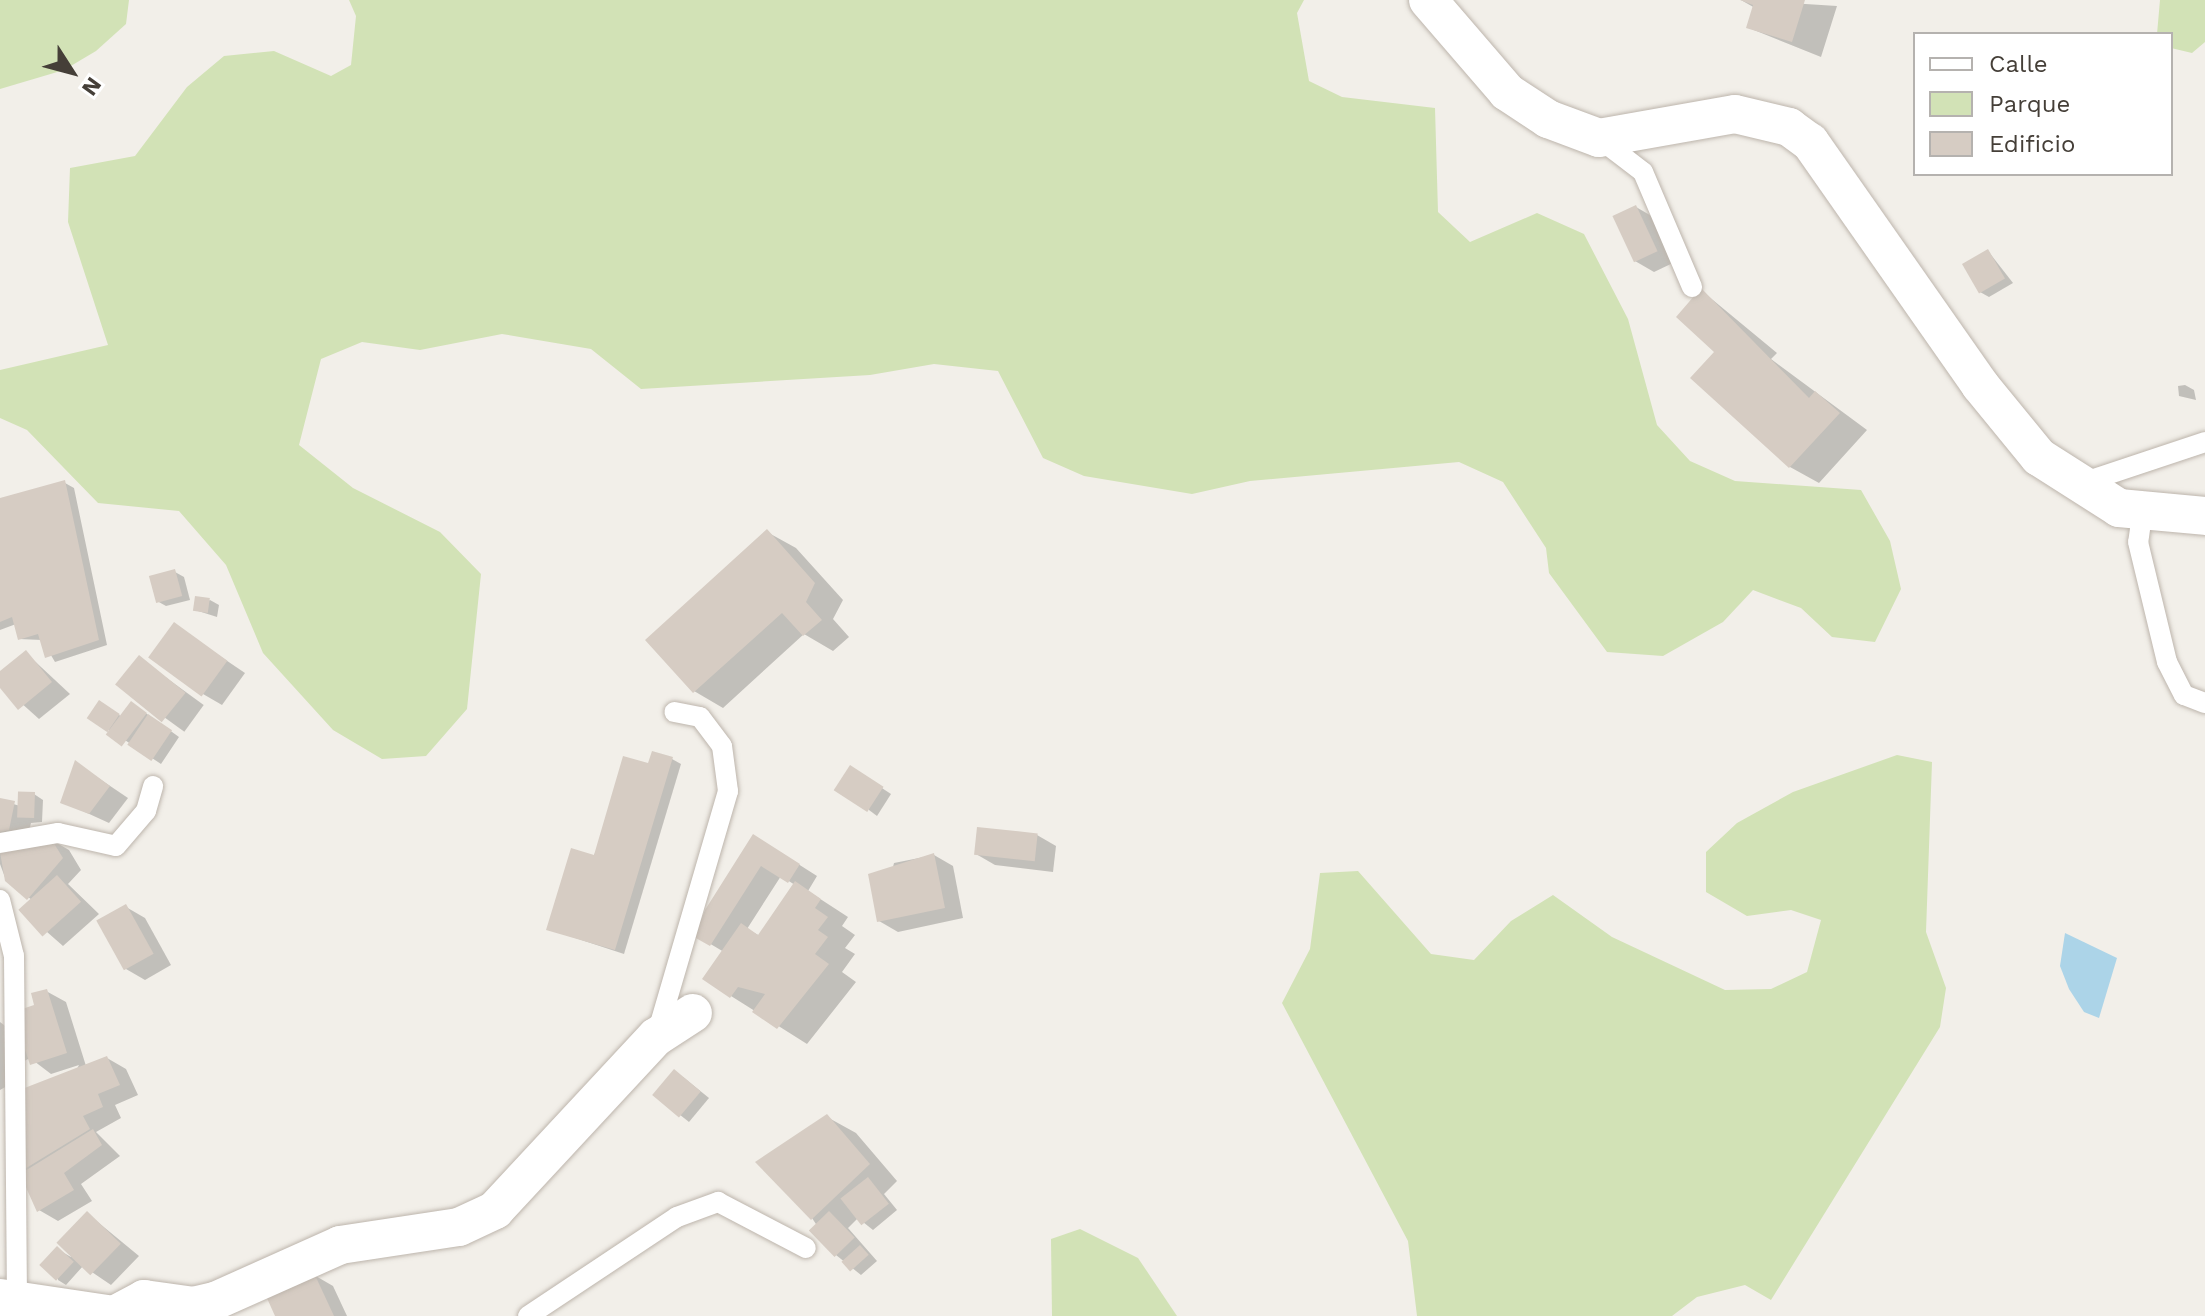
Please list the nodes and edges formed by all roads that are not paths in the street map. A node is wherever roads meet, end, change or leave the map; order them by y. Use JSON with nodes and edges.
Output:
{"nodes":[{"id":1,"x":1428,"y":0,"type":"edge"},
{"id":2,"x":1599,"y":138,"type":"junction"},
{"id":3,"x":1692,"y":287,"type":"dead end"},
{"id":4,"x":2205,"y":442,"type":"edge"},
{"id":5,"x":2075,"y":485,"type":"junction"},
{"id":6,"x":2142,"y":515,"type":"junction"},
{"id":7,"x":2205,"y":516,"type":"edge"},
{"id":8,"x":2205,"y":703,"type":"edge"},
{"id":9,"x":674,"y":712,"type":"dead end"},
{"id":10,"x":153,"y":786,"type":"dead end"},
{"id":11,"x":0,"y":843,"type":"edge"},
{"id":12,"x":0,"y":900,"type":"edge"},
{"id":13,"x":693,"y":1013,"type":"dead end"},
{"id":14,"x":656,"y":1037,"type":"junction"},
{"id":15,"x":806,"y":1248,"type":"dead end"},
{"id":16,"x":9,"y":1299,"type":"edge"},
{"id":17,"x":119,"y":1315,"type":"edge"},
{"id":18,"x":528,"y":1316,"type":"edge"}],
"edges":[{"from":1,"to":2,"type":"street"},
{"from":2,"to":3,"type":"lane"},
{"from":2,"to":5,"type":"street"},
{"from":4,"to":5,"type":"lane"},
{"from":5,"to":6,"type":"street"},
{"from":6,"to":7,"type":"street"},
{"from":6,"to":8,"type":"lane"},
{"from":9,"to":14,"type":"lane"},
{"from":10,"to":11,"type":"lane"},
{"from":12,"to":16,"type":"lane"},
{"from":13,"to":14,"type":"street"},
{"from":14,"to":17,"type":"street"},
{"from":15,"to":18,"type":"lane"},
{"from":16,"to":17,"type":"street"}]}
